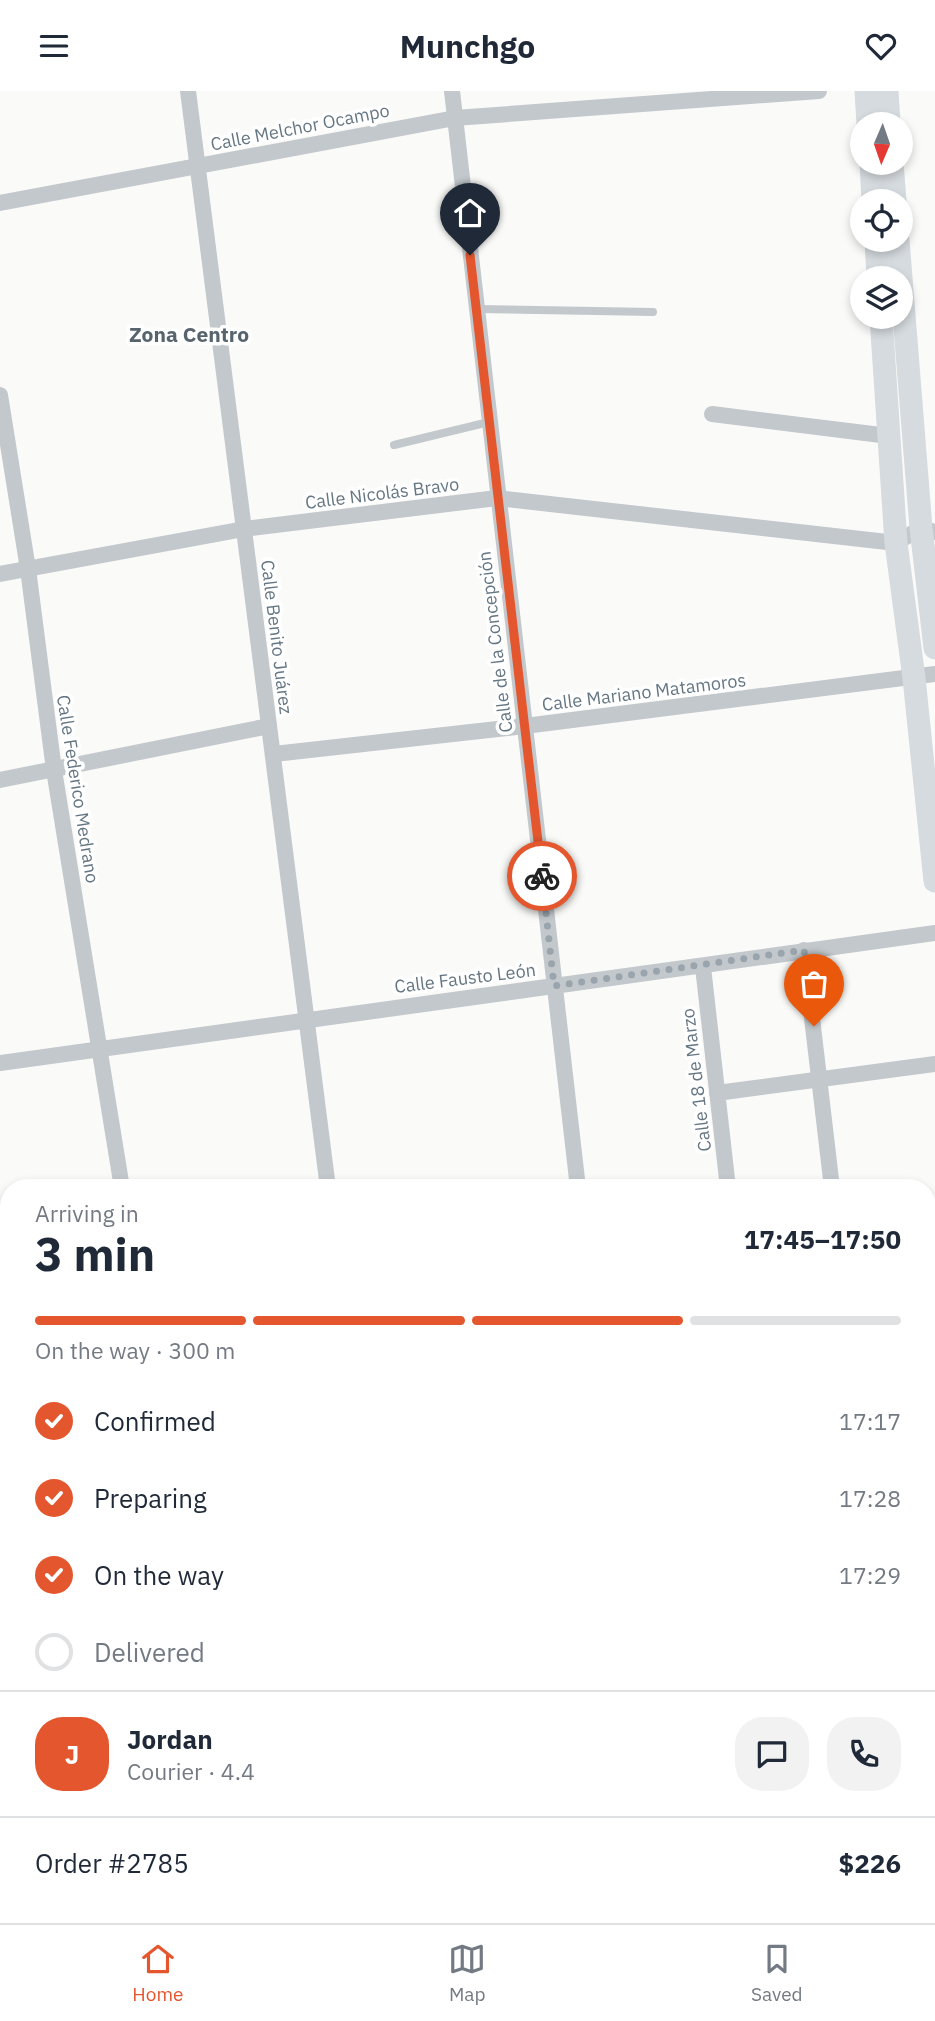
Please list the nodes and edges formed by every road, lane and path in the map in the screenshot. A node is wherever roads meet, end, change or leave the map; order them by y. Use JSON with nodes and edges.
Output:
{"nodes":[{"id":1,"x":188,"y":91,"type":"edge"},
{"id":2,"x":452,"y":91,"type":"edge"},
{"id":3,"x":819,"y":91,"type":"edge"},
{"id":4,"x":866,"y":91,"type":"edge"},
{"id":5,"x":887,"y":91,"type":"edge"},
{"id":6,"x":867,"y":112,"type":"edge"},
{"id":7,"x":888,"y":112,"type":"edge"},
{"id":8,"x":455,"y":118,"type":"junction"},
{"id":9,"x":198,"y":166,"type":"junction"},
{"id":10,"x":0,"y":204,"type":"edge"},
{"id":11,"x":899,"y":252,"type":"edge"},
{"id":12,"x":476,"y":309,"type":"junction"},
{"id":13,"x":653,"y":312,"type":"dead end"},
{"id":14,"x":882,"y":329,"type":"edge"},
{"id":15,"x":0,"y":395,"type":"edge"},
{"id":16,"x":712,"y":414,"type":"dead end"},
{"id":17,"x":489,"y":422,"type":"junction"},
{"id":18,"x":889,"y":436,"type":"junction"},
{"id":19,"x":394,"y":445,"type":"dead end"},
{"id":20,"x":497,"y":498,"type":"junction"},
{"id":21,"x":244,"y":530,"type":"junction"},
{"id":22,"x":928,"y":530,"type":"edge"},
{"id":23,"x":896,"y":543,"type":"junction"},
{"id":24,"x":28,"y":569,"type":"junction"},
{"id":25,"x":0,"y":575,"type":"edge"},
{"id":26,"x":935,"y":648,"type":"edge"},
{"id":27,"x":925,"y":676,"type":"edge"},
{"id":28,"x":269,"y":726,"type":"junction"},
{"id":29,"x":525,"y":726,"type":"junction"},
{"id":30,"x":274,"y":754,"type":"junction"},
{"id":31,"x":54,"y":770,"type":"junction"},
{"id":32,"x":0,"y":780,"type":"edge"},
{"id":33,"x":935,"y":881,"type":"edge"},
{"id":34,"x":935,"y":933,"type":"edge"},
{"id":35,"x":804,"y":950,"type":"junction"},
{"id":36,"x":703,"y":967,"type":"junction"},
{"id":37,"x":554,"y":986,"type":"junction"},
{"id":38,"x":304,"y":1018,"type":"junction"},
{"id":39,"x":102,"y":1048,"type":"junction"},
{"id":40,"x":0,"y":1063,"type":"edge"},
{"id":41,"x":935,"y":1064,"type":"edge"},
{"id":42,"x":820,"y":1077,"type":"junction"},
{"id":43,"x":717,"y":1093,"type":"junction"},
{"id":44,"x":121,"y":1179,"type":"edge"},
{"id":45,"x":327,"y":1179,"type":"edge"},
{"id":46,"x":577,"y":1179,"type":"edge"},
{"id":47,"x":728,"y":1179,"type":"edge"},
{"id":48,"x":831,"y":1179,"type":"edge"}],
"edges":[{"from":1,"to":9,"type":"street","name":"Calle Benito Juárez"},
{"from":2,"to":8,"type":"street","name":"Calle de la Concepción"},
{"from":3,"to":8,"type":"street","name":"Calle Melchor Ocampo"},
{"from":4,"to":6,"type":"street"},
{"from":5,"to":7,"type":"street"},
{"from":8,"to":9,"type":"street","name":"Calle Melchor Ocampo"},
{"from":8,"to":12,"type":"street","name":"Calle de la Concepción"},
{"from":9,"to":10,"type":"street","name":"Calle Melchor Ocampo"},
{"from":9,"to":21,"type":"street","name":"Calle Benito Juárez"},
{"from":11,"to":22,"type":"street"},
{"from":12,"to":13,"type":"lane"},
{"from":12,"to":17,"type":"street","name":"Calle de la Concepción"},
{"from":14,"to":18,"type":"street"},
{"from":15,"to":24,"type":"street","name":"Calle Federico Medrano"},
{"from":16,"to":18,"type":"street"},
{"from":17,"to":19,"type":"lane"},
{"from":17,"to":20,"type":"street","name":"Calle de la Concepción"},
{"from":18,"to":23,"type":"street"},
{"from":20,"to":21,"type":"street","name":"Calle Nicolás Bravo"},
{"from":20,"to":23,"type":"street","name":"Calle Nicolás Bravo"},
{"from":20,"to":29,"type":"street","name":"Calle de la Concepción"},
{"from":21,"to":24,"type":"street","name":"Calle Nicolás Bravo"},
{"from":21,"to":28,"type":"street","name":"Calle Benito Juárez"},
{"from":22,"to":23,"type":"street"},
{"from":22,"to":26,"type":"street"},
{"from":23,"to":27,"type":"street"},
{"from":24,"to":25,"type":"street","name":"Calle Nicolás Bravo"},
{"from":24,"to":31,"type":"street","name":"Calle Federico Medrano"},
{"from":27,"to":29,"type":"street","name":"Calle Mariano Matamoros"},
{"from":27,"to":33,"type":"street"},
{"from":28,"to":30,"type":"street","name":"Calle Benito Juárez"},
{"from":28,"to":31,"type":"street"},
{"from":29,"to":30,"type":"street","name":"Calle Mariano Matamoros"},
{"from":29,"to":37,"type":"street","name":"Calle de la Concepción"},
{"from":30,"to":38,"type":"street","name":"Calle Benito Juárez"},
{"from":31,"to":32,"type":"street"},
{"from":31,"to":39,"type":"street","name":"Calle Federico Medrano"},
{"from":34,"to":35,"type":"street","name":"Calle Fausto León"},
{"from":35,"to":36,"type":"street","name":"Calle Fausto León"},
{"from":35,"to":42,"type":"street"},
{"from":36,"to":37,"type":"street","name":"Calle Fausto León"},
{"from":36,"to":43,"type":"street","name":"Calle 18 de Marzo"},
{"from":37,"to":38,"type":"street","name":"Calle Fausto León"},
{"from":37,"to":46,"type":"street","name":"Calle de la Concepción"},
{"from":38,"to":39,"type":"street","name":"Calle Fausto León"},
{"from":38,"to":45,"type":"street","name":"Calle Benito Juárez"},
{"from":39,"to":40,"type":"street","name":"Calle Fausto León"},
{"from":39,"to":44,"type":"street","name":"Calle Federico Medrano"},
{"from":41,"to":42,"type":"street"},
{"from":42,"to":43,"type":"street"},
{"from":42,"to":48,"type":"street"},
{"from":43,"to":47,"type":"street","name":"Calle 18 de Marzo"}]}
